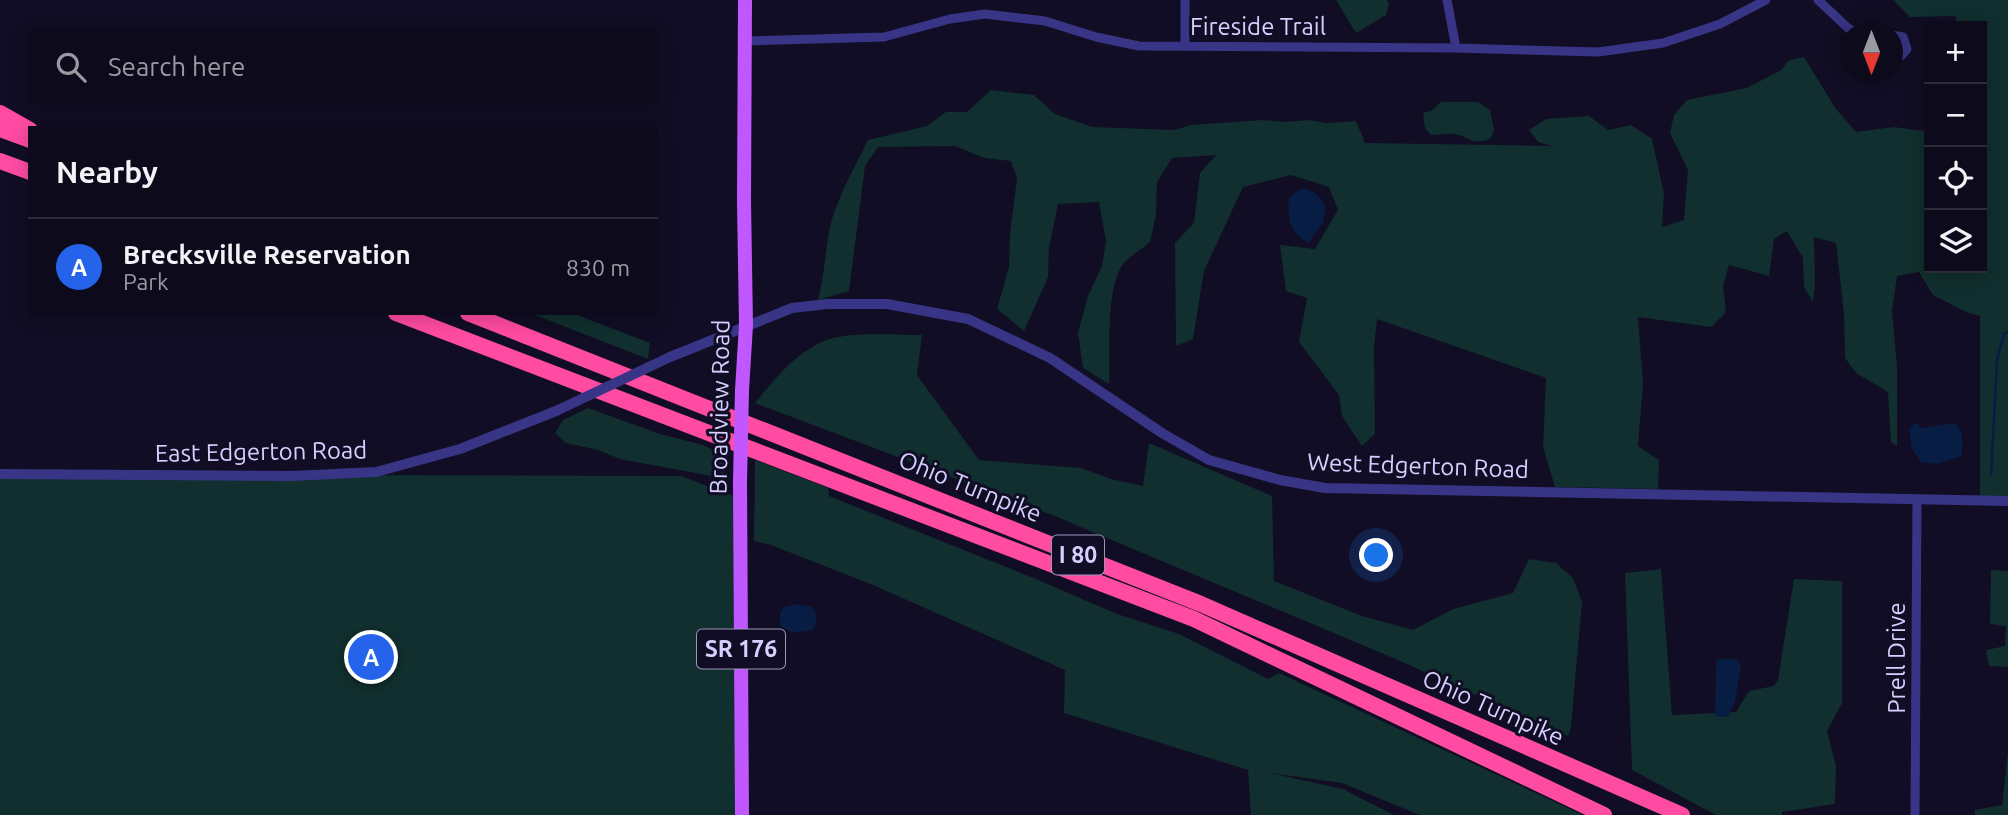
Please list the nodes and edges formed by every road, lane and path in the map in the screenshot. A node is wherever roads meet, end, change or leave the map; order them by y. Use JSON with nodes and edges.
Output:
{"nodes":[{"id":1,"x":746,"y":0,"type":"edge"},
{"id":2,"x":1185,"y":0,"type":"edge"},
{"id":3,"x":1447,"y":0,"type":"edge"},
{"id":4,"x":1766,"y":0,"type":"edge"},
{"id":5,"x":1818,"y":0,"type":"edge"},
{"id":6,"x":1840,"y":21,"type":"edge"},
{"id":7,"x":1903,"y":37,"type":"edge"},
{"id":8,"x":745,"y":41,"type":"junction"},
{"id":9,"x":1185,"y":46,"type":"junction"},
{"id":10,"x":1456,"y":48,"type":"junction"},
{"id":11,"x":1903,"y":54,"type":"edge"},
{"id":12,"x":0,"y":113,"type":"edge"},
{"id":13,"x":0,"y":129,"type":"edge"},
{"id":14,"x":28,"y":129,"type":"edge"},
{"id":15,"x":28,"y":139,"type":"edge"},
{"id":16,"x":0,"y":161,"type":"edge"},
{"id":17,"x":28,"y":171,"type":"edge"},
{"id":18,"x":401,"y":315,"type":"edge"},
{"id":19,"x":473,"y":315,"type":"edge"},
{"id":20,"x":746,"y":325,"type":"junction"},
{"id":21,"x":0,"y":474,"type":"edge"},
{"id":22,"x":1917,"y":500,"type":"junction"},
{"id":23,"x":2008,"y":502,"type":"edge"},
{"id":24,"x":742,"y":815,"type":"edge"},
{"id":25,"x":1604,"y":815,"type":"edge"},
{"id":26,"x":1682,"y":815,"type":"edge"},
{"id":27,"x":1915,"y":815,"type":"edge"}],
"edges":[{"from":1,"to":8,"type":"main road","name":"Broadview Road","number":"SR 176"},
{"from":2,"to":9,"type":"street"},
{"from":3,"to":10,"type":"street"},
{"from":4,"to":10,"type":"street","name":"Fireside Trail"},
{"from":5,"to":6,"type":"street"},
{"from":7,"to":11,"type":"street"},
{"from":8,"to":9,"type":"street","name":"Fireside Trail"},
{"from":8,"to":20,"type":"main road","name":"Broadview Road","number":"SR 176"},
{"from":9,"to":10,"type":"street","name":"Fireside Trail"},
{"from":12,"to":14,"type":"highway"},
{"from":13,"to":15,"type":"highway"},
{"from":16,"to":17,"type":"highway"},
{"from":18,"to":25,"type":"highway","name":"Ohio Turnpike","number":"I 80"},
{"from":19,"to":26,"type":"highway","name":"Ohio Turnpike","number":"I 80"},
{"from":20,"to":21,"type":"street","name":"East Edgerton Road","bridge":true},
{"from":20,"to":22,"type":"street","name":"West Edgerton Road"},
{"from":20,"to":24,"type":"main road","name":"Broadview Road","number":"SR 176","bridge":true},
{"from":22,"to":23,"type":"street","name":"West Edgerton Road"},
{"from":22,"to":27,"type":"street","name":"Prell Drive"}]}
